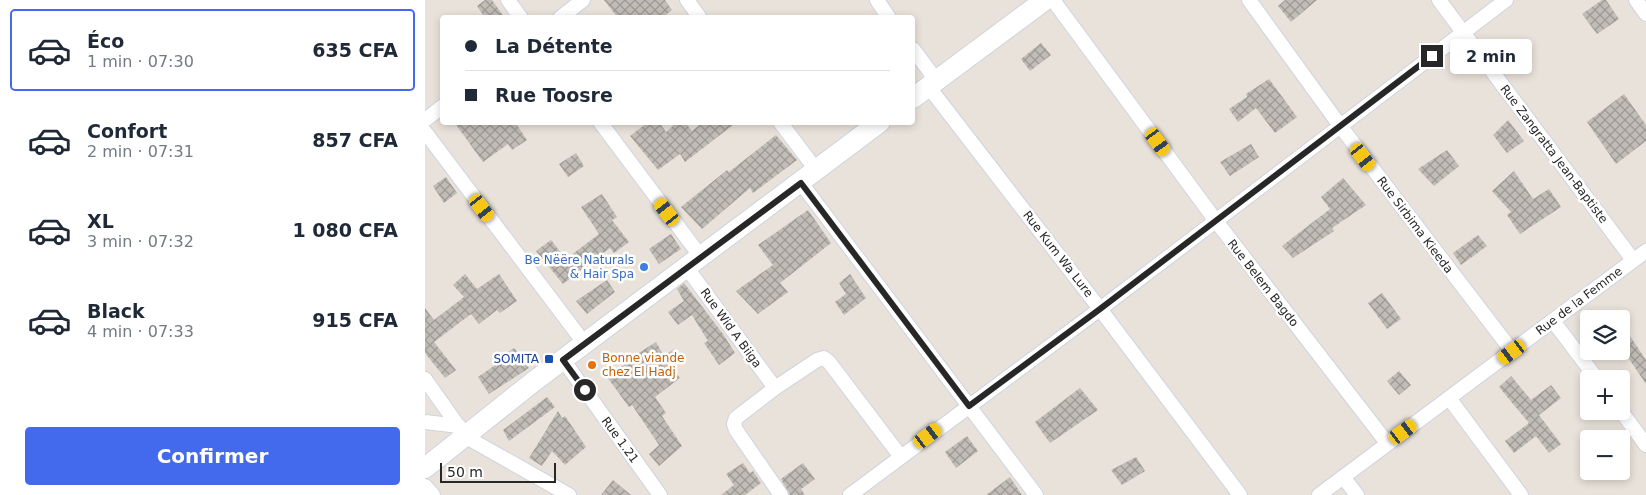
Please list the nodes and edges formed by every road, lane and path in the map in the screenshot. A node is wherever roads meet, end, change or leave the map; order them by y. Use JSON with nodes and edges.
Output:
{"nodes":[{"id":1,"x":508,"y":0,"type":"edge"},
{"id":2,"x":583,"y":0,"type":"edge"},
{"id":3,"x":687,"y":0,"type":"edge"},
{"id":4,"x":877,"y":0,"type":"edge"},
{"id":5,"x":1045,"y":0,"type":"edge"},
{"id":6,"x":1053,"y":0,"type":"edge"},
{"id":7,"x":1249,"y":0,"type":"edge"},
{"id":8,"x":1439,"y":0,"type":"edge"},
{"id":9,"x":1506,"y":0,"type":"edge"},
{"id":10,"x":1636,"y":0,"type":"edge"},
{"id":11,"x":1646,"y":14,"type":"edge"},
{"id":12,"x":519,"y":15,"type":"edge"},
{"id":13,"x":564,"y":15,"type":"edge"},
{"id":14,"x":698,"y":15,"type":"edge"},
{"id":15,"x":887,"y":15,"type":"edge"},
{"id":16,"x":1463,"y":32,"type":"junction"},
{"id":17,"x":915,"y":53,"type":"edge"},
{"id":18,"x":932,"y":83,"type":"junction"},
{"id":19,"x":915,"y":96,"type":"edge"},
{"id":20,"x":440,"y":108,"type":"edge"},
{"id":21,"x":425,"y":120,"type":"edge"},
{"id":22,"x":601,"y":125,"type":"edge"},
{"id":23,"x":782,"y":125,"type":"edge"},
{"id":24,"x":876,"y":125,"type":"edge"},
{"id":25,"x":1341,"y":127,"type":"junction"},
{"id":26,"x":425,"y":132,"type":"edge"},
{"id":27,"x":809,"y":177,"type":"junction"},
{"id":28,"x":1215,"y":221,"type":"junction"},
{"id":29,"x":1646,"y":251,"type":"edge"},
{"id":30,"x":1633,"y":260,"type":"junction"},
{"id":31,"x":694,"y":263,"type":"junction"},
{"id":32,"x":1100,"y":309,"type":"junction"},
{"id":33,"x":1553,"y":320,"type":"junction"},
{"id":34,"x":585,"y":344,"type":"junction"},
{"id":35,"x":1512,"y":352,"type":"junction"},
{"id":36,"x":563,"y":360,"type":"junction"},
{"id":37,"x":1590,"y":370,"type":"edge"},
{"id":38,"x":425,"y":379,"type":"edge"},
{"id":39,"x":775,"y":388,"type":"junction"},
{"id":40,"x":1449,"y":398,"type":"junction"},
{"id":41,"x":969,"y":406,"type":"junction"},
{"id":42,"x":1628,"y":420,"type":"edge"},
{"id":43,"x":425,"y":422,"type":"edge"},
{"id":44,"x":463,"y":431,"type":"junction"},
{"id":45,"x":1387,"y":444,"type":"junction"},
{"id":46,"x":1646,"y":445,"type":"edge"},
{"id":47,"x":901,"y":457,"type":"junction"},
{"id":48,"x":425,"y":468,"type":"edge"},
{"id":49,"x":1343,"y":477,"type":"junction"},
{"id":50,"x":425,"y":486,"type":"edge"},
{"id":51,"x":433,"y":495,"type":"edge"},
{"id":52,"x":569,"y":495,"type":"edge"},
{"id":53,"x":659,"y":495,"type":"edge"},
{"id":54,"x":781,"y":495,"type":"edge"},
{"id":55,"x":850,"y":495,"type":"edge"},
{"id":56,"x":1036,"y":495,"type":"edge"},
{"id":57,"x":1240,"y":495,"type":"edge"},
{"id":58,"x":1319,"y":495,"type":"edge"},
{"id":59,"x":1357,"y":495,"type":"edge"},
{"id":60,"x":1521,"y":495,"type":"edge"}],
"edges":[{"from":1,"to":12,"type":"street"},
{"from":2,"to":13,"type":"street"},
{"from":3,"to":14,"type":"street"},
{"from":4,"to":15,"type":"street"},
{"from":5,"to":18,"type":"main road"},
{"from":6,"to":28,"type":"street","name":"Rue Belem Bagdo"},
{"from":7,"to":25,"type":"street","name":"Rue Sirbima Kieeda"},
{"from":8,"to":16,"type":"street","name":"Rue Zangratta Jean-Baptiste"},
{"from":9,"to":16,"type":"street"},
{"from":10,"to":11,"type":"street"},
{"from":16,"to":25,"type":"street"},
{"from":16,"to":30,"type":"street","name":"Rue Zangratta Jean-Baptiste"},
{"from":17,"to":18,"type":"street","name":"Rue Kum Wa Lure"},
{"from":18,"to":19,"type":"main road"},
{"from":18,"to":32,"type":"street","name":"Rue Kum Wa Lure"},
{"from":20,"to":21,"type":"street"},
{"from":22,"to":31,"type":"street","name":"Rue Wid A Biiga"},
{"from":23,"to":27,"type":"street"},
{"from":24,"to":27,"type":"main road"},
{"from":25,"to":28,"type":"street"},
{"from":25,"to":35,"type":"street","name":"Rue Sirbima Kieeda"},
{"from":26,"to":34,"type":"street"},
{"from":27,"to":31,"type":"main road"},
{"from":27,"to":41,"type":"street"},
{"from":28,"to":32,"type":"street"},
{"from":28,"to":45,"type":"street","name":"Rue Belem Bagdo"},
{"from":29,"to":30,"type":"street","name":"Rue de la Femme"},
{"from":30,"to":33,"type":"street","name":"Rue de la Femme"},
{"from":31,"to":34,"type":"main road"},
{"from":31,"to":39,"type":"street","name":"Rue Wid A Biiga"},
{"from":32,"to":41,"type":"street"},
{"from":32,"to":57,"type":"street","name":"Rue Kum Wa Lure"},
{"from":33,"to":35,"type":"street","name":"Rue de la Femme"},
{"from":33,"to":37,"type":"street"},
{"from":34,"to":36,"type":"main road"},
{"from":35,"to":40,"type":"street","name":"Rue de la Femme"},
{"from":36,"to":44,"type":"main road"},
{"from":36,"to":53,"type":"street","name":"Rue 1.21"},
{"from":38,"to":44,"type":"street"},
{"from":39,"to":47,"type":"street"},
{"from":39,"to":54,"type":"street"},
{"from":40,"to":45,"type":"street","name":"Rue de la Femme"},
{"from":40,"to":60,"type":"street"},
{"from":41,"to":47,"type":"street"},
{"from":41,"to":56,"type":"street"},
{"from":42,"to":46,"type":"street"},
{"from":43,"to":44,"type":"street"},
{"from":44,"to":48,"type":"main road"},
{"from":44,"to":52,"type":"street"},
{"from":45,"to":49,"type":"street","name":"Rue de la Femme"},
{"from":47,"to":55,"type":"street"},
{"from":49,"to":58,"type":"street","name":"Rue de la Femme"},
{"from":49,"to":59,"type":"street"},
{"from":50,"to":51,"type":"street"}]}
